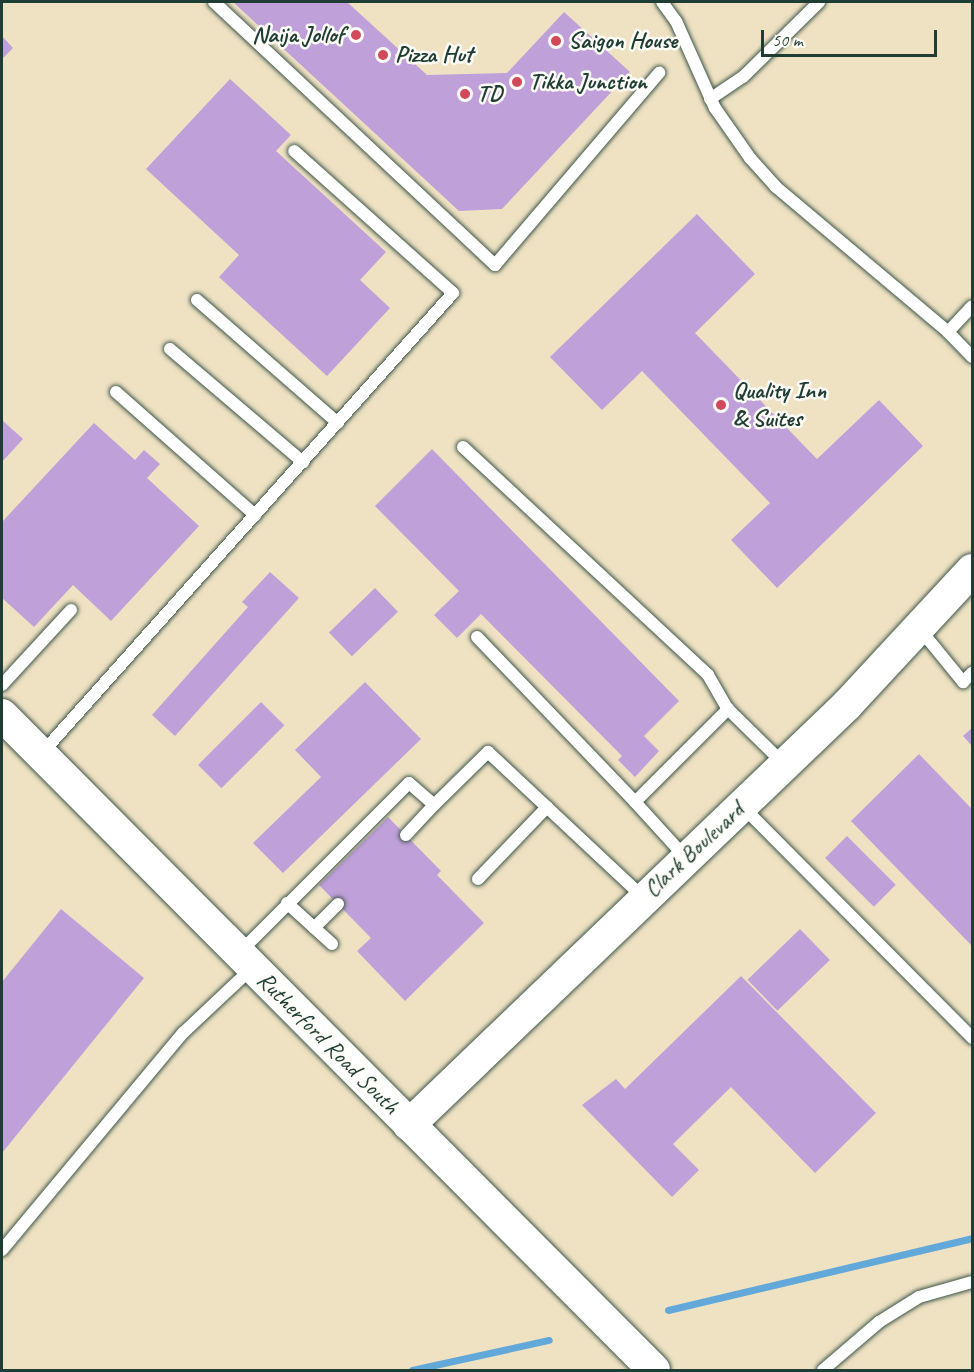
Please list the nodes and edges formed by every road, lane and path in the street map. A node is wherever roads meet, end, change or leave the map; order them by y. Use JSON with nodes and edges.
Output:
{"nodes":[{"id":1,"x":214,"y":2,"type":"edge"},
{"id":2,"x":662,"y":2,"type":"edge"},
{"id":3,"x":819,"y":2,"type":"edge"},
{"id":4,"x":659,"y":73,"type":"dead end"},
{"id":5,"x":710,"y":99,"type":"junction"},
{"id":6,"x":294,"y":152,"type":"dead end"},
{"id":7,"x":197,"y":300,"type":"dead end"},
{"id":8,"x":972,"y":306,"type":"edge"},
{"id":9,"x":948,"y":332,"type":"junction"},
{"id":10,"x":170,"y":349,"type":"dead end"},
{"id":11,"x":972,"y":357,"type":"edge"},
{"id":12,"x":116,"y":392,"type":"dead end"},
{"id":13,"x":338,"y":423,"type":"junction"},
{"id":14,"x":463,"y":447,"type":"dead end"},
{"id":15,"x":303,"y":462,"type":"junction"},
{"id":16,"x":255,"y":515,"type":"junction"},
{"id":17,"x":972,"y":570,"type":"edge"},
{"id":18,"x":71,"y":610,"type":"dead end"},
{"id":19,"x":918,"y":626,"type":"junction"},
{"id":20,"x":477,"y":637,"type":"dead end"},
{"id":21,"x":972,"y":672,"type":"edge"},
{"id":22,"x":2,"y":685,"type":"edge"},
{"id":23,"x":728,"y":709,"type":"junction"},
{"id":24,"x":2,"y":715,"type":"edge"},
{"id":25,"x":41,"y":754,"type":"junction"},
{"id":26,"x":784,"y":764,"type":"junction"},
{"id":27,"x":635,"y":802,"type":"junction"},
{"id":28,"x":434,"y":805,"type":"junction"},
{"id":29,"x":741,"y":805,"type":"junction"},
{"id":30,"x":547,"y":807,"type":"junction"},
{"id":31,"x":406,"y":835,"type":"dead end"},
{"id":32,"x":686,"y":858,"type":"junction"},
{"id":33,"x":478,"y":879,"type":"dead end"},
{"id":34,"x":643,"y":897,"type":"junction"},
{"id":35,"x":286,"y":903,"type":"junction"},
{"id":36,"x":338,"y":904,"type":"dead end"},
{"id":37,"x":314,"y":928,"type":"junction"},
{"id":38,"x":332,"y":944,"type":"dead end"},
{"id":39,"x":246,"y":960,"type":"junction"},
{"id":40,"x":972,"y":1038,"type":"edge"},
{"id":41,"x":409,"y":1125,"type":"junction"},
{"id":42,"x":2,"y":1250,"type":"edge"},
{"id":43,"x":972,"y":1281,"type":"edge"},
{"id":44,"x":654,"y":1371,"type":"edge"},
{"id":45,"x":823,"y":1371,"type":"edge"}],
"edges":[{"from":1,"to":4,"type":"lane"},
{"from":2,"to":5,"type":"lane"},
{"from":3,"to":5,"type":"lane"},
{"from":5,"to":9,"type":"lane"},
{"from":6,"to":13,"type":"lane"},
{"from":7,"to":13,"type":"lane"},
{"from":8,"to":9,"type":"lane"},
{"from":9,"to":11,"type":"lane"},
{"from":10,"to":15,"type":"lane"},
{"from":12,"to":16,"type":"lane"},
{"from":13,"to":15,"type":"lane"},
{"from":14,"to":23,"type":"lane"},
{"from":15,"to":16,"type":"lane"},
{"from":16,"to":25,"type":"lane"},
{"from":17,"to":19,"type":"street","name":"Clark Boulevard"},
{"from":18,"to":22,"type":"lane"},
{"from":19,"to":21,"type":"lane"},
{"from":19,"to":26,"type":"street","name":"Clark Boulevard"},
{"from":20,"to":27,"type":"lane"},
{"from":23,"to":26,"type":"lane"},
{"from":23,"to":27,"type":"lane"},
{"from":24,"to":25,"type":"street","name":"Rutherford Road South"},
{"from":25,"to":39,"type":"street","name":"Rutherford Road South"},
{"from":26,"to":29,"type":"street","name":"Clark Boulevard"},
{"from":27,"to":32,"type":"lane"},
{"from":28,"to":30,"type":"lane"},
{"from":28,"to":31,"type":"lane"},
{"from":28,"to":35,"type":"lane"},
{"from":29,"to":32,"type":"street","name":"Clark Boulevard"},
{"from":29,"to":40,"type":"lane"},
{"from":30,"to":33,"type":"lane"},
{"from":30,"to":34,"type":"lane"},
{"from":32,"to":34,"type":"street","name":"Clark Boulevard"},
{"from":34,"to":41,"type":"street","name":"Clark Boulevard"},
{"from":35,"to":37,"type":"lane"},
{"from":35,"to":39,"type":"lane"},
{"from":36,"to":37,"type":"lane"},
{"from":37,"to":38,"type":"lane"},
{"from":39,"to":41,"type":"street","name":"Rutherford Road South"},
{"from":39,"to":42,"type":"lane"},
{"from":41,"to":44,"type":"street","name":"Rutherford Road South"},
{"from":43,"to":45,"type":"lane"}]}
